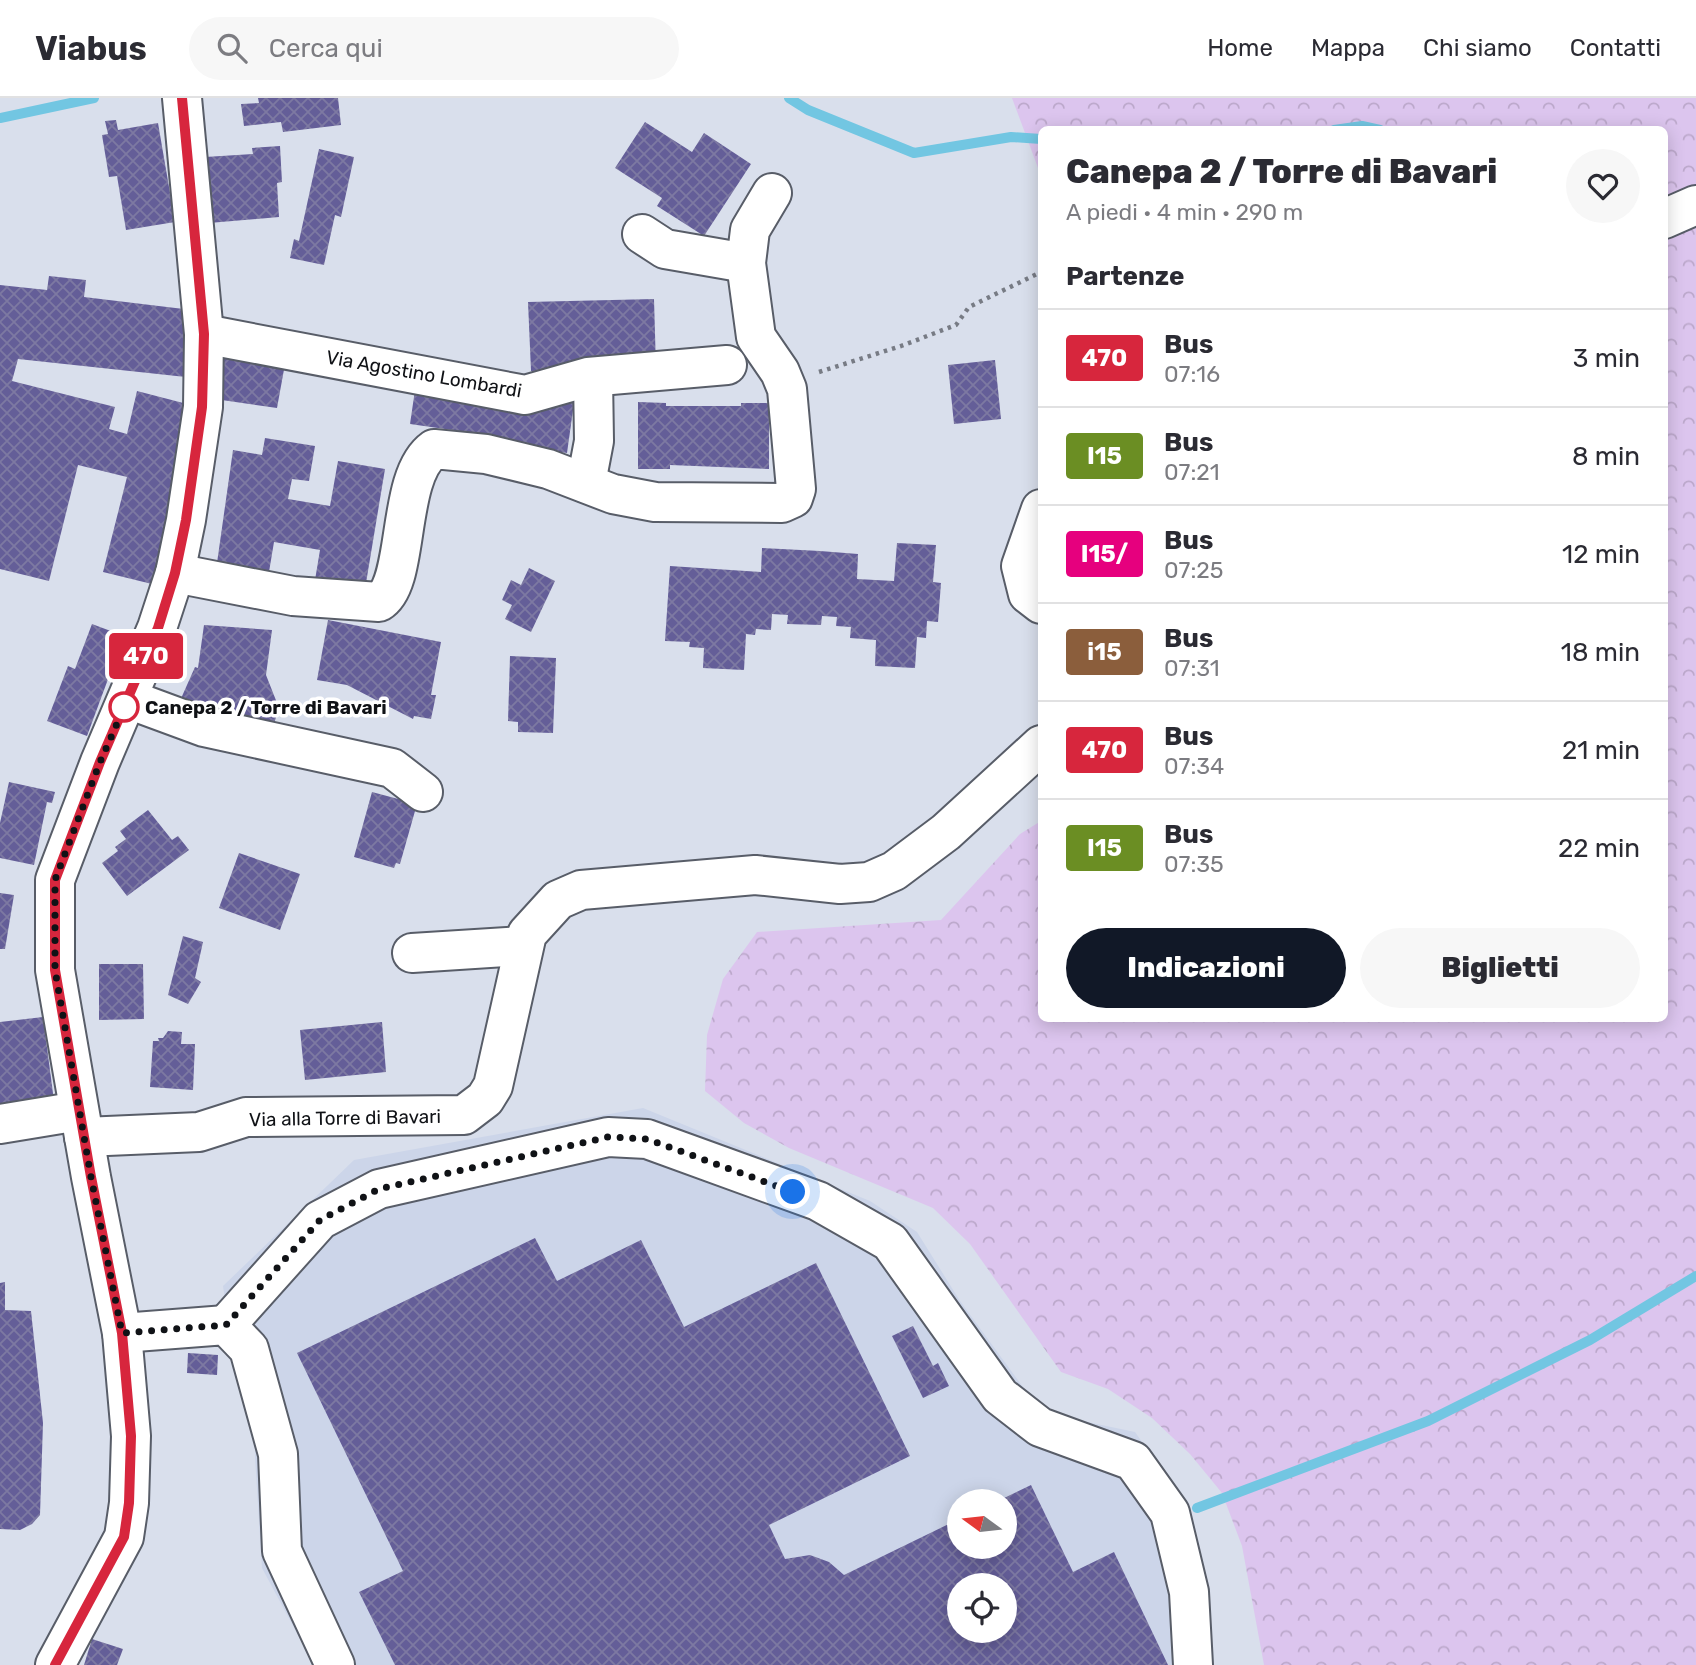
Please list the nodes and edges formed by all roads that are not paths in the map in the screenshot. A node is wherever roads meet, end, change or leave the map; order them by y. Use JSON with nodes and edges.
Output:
{"nodes":[{"id":1,"x":182,"y":98,"type":"edge"},
{"id":2,"x":772,"y":193,"type":"dead end"},
{"id":3,"x":1696,"y":205,"type":"edge"},
{"id":4,"x":1668,"y":217,"type":"edge"},
{"id":5,"x":642,"y":234,"type":"dead end"},
{"id":6,"x":746,"y":264,"type":"junction"},
{"id":7,"x":204,"y":334,"type":"junction"},
{"id":8,"x":727,"y":365,"type":"dead end"},
{"id":9,"x":593,"y":377,"type":"junction"},
{"id":10,"x":586,"y":483,"type":"junction"},
{"id":11,"x":1038,"y":518,"type":"edge"},
{"id":12,"x":175,"y":573,"type":"junction"},
{"id":13,"x":1038,"y":602,"type":"edge"},
{"id":14,"x":128,"y":699,"type":"junction"},
{"id":15,"x":1038,"y":748,"type":"edge"},
{"id":16,"x":423,"y":792,"type":"dead end"},
{"id":17,"x":523,"y":946,"type":"junction"},
{"id":18,"x":412,"y":953,"type":"dead end"},
{"id":19,"x":0,"y":1124,"type":"edge"},
{"id":20,"x":81,"y":1124,"type":"junction"},
{"id":21,"x":226,"y":1325,"type":"junction"},
{"id":22,"x":122,"y":1333,"type":"junction"},
{"id":23,"x":55,"y":1665,"type":"edge"},
{"id":24,"x":335,"y":1665,"type":"edge"},
{"id":25,"x":1193,"y":1665,"type":"edge"}],
"edges":[{"from":1,"to":7,"type":"street"},
{"from":2,"to":6,"type":"street"},
{"from":3,"to":4,"type":"street"},
{"from":5,"to":6,"type":"street"},
{"from":6,"to":10,"type":"street"},
{"from":7,"to":9,"type":"street","name":"Via Agostino Lombardi"},
{"from":7,"to":12,"type":"street"},
{"from":8,"to":9,"type":"street","name":"Via Agostino Lombardi"},
{"from":9,"to":10,"type":"street"},
{"from":10,"to":12,"type":"street"},
{"from":11,"to":13,"type":"street"},
{"from":12,"to":14,"type":"street"},
{"from":14,"to":16,"type":"street"},
{"from":14,"to":20,"type":"street"},
{"from":15,"to":17,"type":"street","name":"Via alla Torre di Bavari"},
{"from":17,"to":18,"type":"street"},
{"from":17,"to":20,"type":"street","name":"Via alla Torre di Bavari"},
{"from":19,"to":20,"type":"street","name":"Via alla Torre di Bavari"},
{"from":20,"to":22,"type":"street"},
{"from":21,"to":22,"type":"street"},
{"from":21,"to":24,"type":"street"},
{"from":21,"to":25,"type":"street"},
{"from":22,"to":23,"type":"street"}]}
